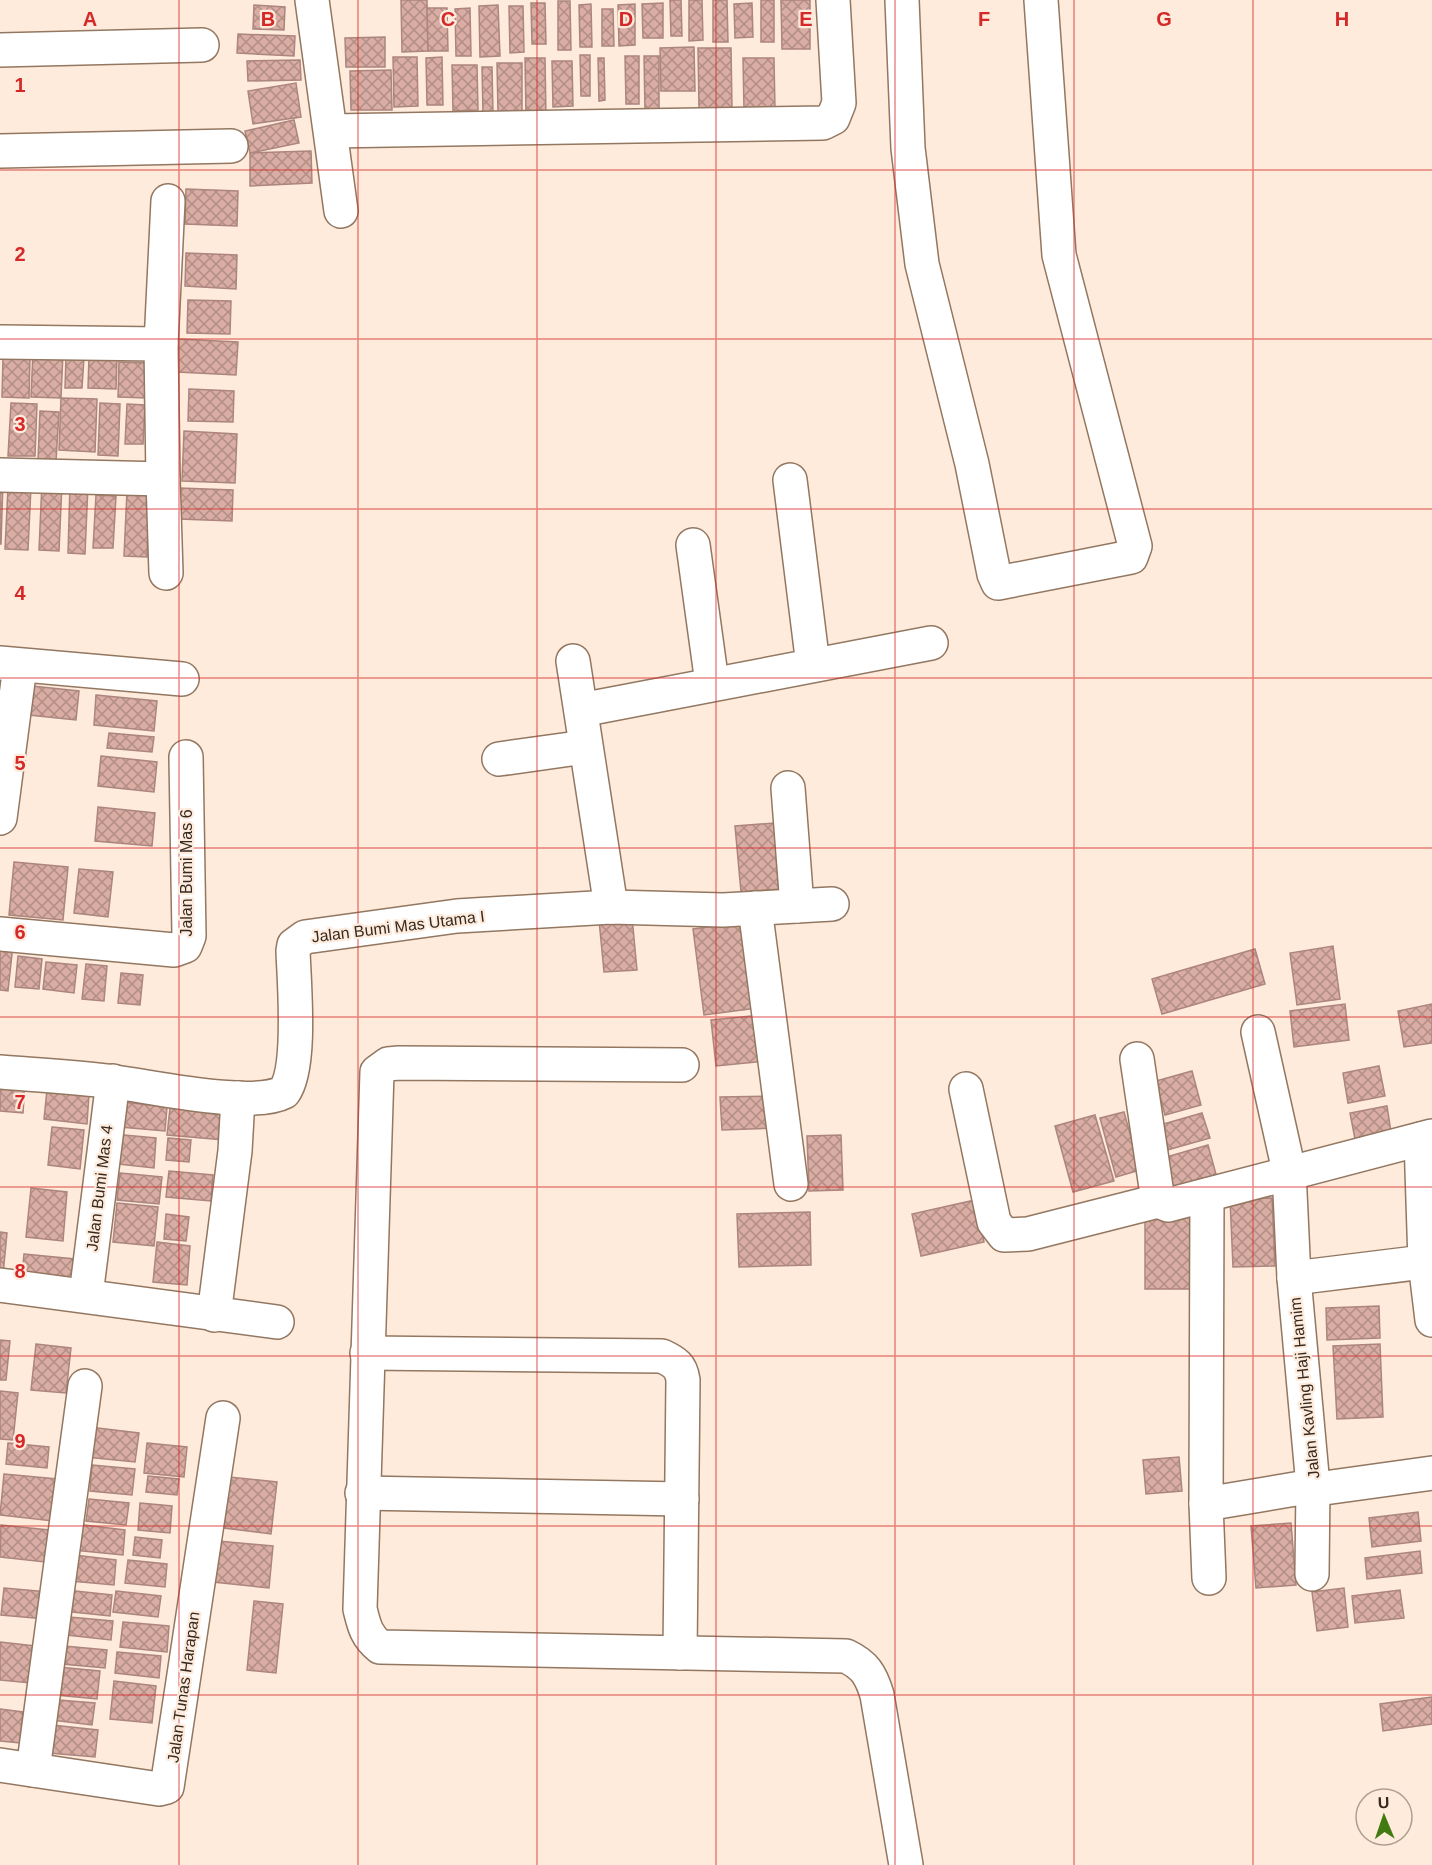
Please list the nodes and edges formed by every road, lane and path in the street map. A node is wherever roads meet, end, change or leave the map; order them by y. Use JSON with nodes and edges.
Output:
{"nodes":[{"id":1,"x":312,"y":0,"type":"edge"},
{"id":2,"x":833,"y":0,"type":"edge"},
{"id":3,"x":902,"y":0,"type":"edge"},
{"id":4,"x":1041,"y":0,"type":"edge"},
{"id":5,"x":202,"y":45,"type":"dead end"},
{"id":6,"x":0,"y":50,"type":"edge"},
{"id":7,"x":331,"y":131,"type":"junction"},
{"id":8,"x":231,"y":146,"type":"dead end"},
{"id":9,"x":0,"y":151,"type":"edge"},
{"id":10,"x":168,"y":201,"type":"dead end"},
{"id":11,"x":341,"y":211,"type":"dead end"},
{"id":12,"x":0,"y":342,"type":"edge"},
{"id":13,"x":160,"y":344,"type":"junction"},
{"id":14,"x":0,"y":475,"type":"edge"},
{"id":15,"x":163,"y":479,"type":"junction"},
{"id":16,"x":790,"y":480,"type":"dead end"},
{"id":17,"x":693,"y":544,"type":"dead end"},
{"id":18,"x":166,"y":573,"type":"dead end"},
{"id":19,"x":931,"y":643,"type":"dead end"},
{"id":20,"x":573,"y":661,"type":"dead end"},
{"id":21,"x":10,"y":665,"type":"edge"},
{"id":22,"x":813,"y":665,"type":"junction"},
{"id":23,"x":182,"y":679,"type":"dead end"},
{"id":24,"x":712,"y":684,"type":"junction"},
{"id":25,"x":581,"y":710,"type":"junction"},
{"id":26,"x":585,"y":747,"type":"junction"},
{"id":27,"x":186,"y":757,"type":"dead end"},
{"id":28,"x":499,"y":759,"type":"dead end"},
{"id":29,"x":788,"y":788,"type":"dead end"},
{"id":30,"x":0,"y":818,"type":"edge"},
{"id":31,"x":832,"y":904,"type":"dead end"},
{"id":32,"x":797,"y":906,"type":"junction"},
{"id":33,"x":611,"y":907,"type":"junction"},
{"id":34,"x":755,"y":908,"type":"junction"},
{"id":35,"x":0,"y":934,"type":"edge"},
{"id":36,"x":1258,"y":1032,"type":"dead end"},
{"id":37,"x":1137,"y":1059,"type":"dead end"},
{"id":38,"x":682,"y":1065,"type":"dead end"},
{"id":39,"x":0,"y":1072,"type":"edge"},
{"id":40,"x":113,"y":1081,"type":"junction"},
{"id":41,"x":966,"y":1089,"type":"dead end"},
{"id":42,"x":238,"y":1098,"type":"junction"},
{"id":43,"x":1426,"y":1138,"type":"edge"},
{"id":44,"x":1289,"y":1172,"type":"junction"},
{"id":45,"x":791,"y":1184,"type":"dead end"},
{"id":46,"x":1207,"y":1195,"type":"junction"},
{"id":47,"x":1158,"y":1201,"type":"junction"},
{"id":48,"x":1429,"y":1261,"type":"edge"},
{"id":49,"x":1294,"y":1278,"type":"junction"},
{"id":50,"x":0,"y":1285,"type":"edge"},
{"id":51,"x":86,"y":1295,"type":"junction"},
{"id":52,"x":214,"y":1315,"type":"junction"},
{"id":53,"x":1432,"y":1320,"type":"edge"},
{"id":54,"x":277,"y":1322,"type":"dead end"},
{"id":55,"x":367,"y":1353,"type":"junction"},
{"id":56,"x":85,"y":1386,"type":"dead end"},
{"id":57,"x":223,"y":1418,"type":"dead end"},
{"id":58,"x":1432,"y":1473,"type":"edge"},
{"id":59,"x":1313,"y":1486,"type":"junction"},
{"id":60,"x":362,"y":1493,"type":"junction"},
{"id":61,"x":682,"y":1498,"type":"junction"},
{"id":62,"x":1206,"y":1504,"type":"junction"},
{"id":63,"x":1312,"y":1574,"type":"dead end"},
{"id":64,"x":1209,"y":1578,"type":"dead end"},
{"id":65,"x":680,"y":1653,"type":"junction"},
{"id":66,"x":0,"y":1765,"type":"edge"},
{"id":67,"x":33,"y":1770,"type":"junction"},
{"id":68,"x":906,"y":1865,"type":"edge"}],
"edges":[{"from":1,"to":7,"type":"street"},
{"from":2,"to":7,"type":"street"},
{"from":3,"to":4,"type":"street"},
{"from":5,"to":6,"type":"street"},
{"from":7,"to":11,"type":"street"},
{"from":8,"to":9,"type":"street"},
{"from":10,"to":13,"type":"street"},
{"from":12,"to":13,"type":"street"},
{"from":13,"to":15,"type":"street"},
{"from":14,"to":15,"type":"street"},
{"from":15,"to":18,"type":"street"},
{"from":16,"to":22,"type":"street"},
{"from":17,"to":24,"type":"street"},
{"from":19,"to":22,"type":"street"},
{"from":20,"to":25,"type":"street"},
{"from":21,"to":23,"type":"street"},
{"from":21,"to":30,"type":"street"},
{"from":22,"to":24,"type":"street"},
{"from":24,"to":25,"type":"street"},
{"from":25,"to":26,"type":"street"},
{"from":26,"to":28,"type":"street"},
{"from":26,"to":33,"type":"street"},
{"from":27,"to":35,"type":"street","name":"Jalan Bumi Mas 6"},
{"from":29,"to":32,"type":"street"},
{"from":31,"to":32,"type":"street","name":"Jalan Bumi Mas Utama I"},
{"from":32,"to":34,"type":"street","name":"Jalan Bumi Mas Utama I"},
{"from":33,"to":34,"type":"street","name":"Jalan Bumi Mas Utama I"},
{"from":33,"to":42,"type":"street","name":"Jalan Bumi Mas Utama I"},
{"from":34,"to":45,"type":"street"},
{"from":36,"to":44,"type":"street","name":"Jalan Kavling Haji Hamim"},
{"from":37,"to":47,"type":"street"},
{"from":38,"to":55,"type":"street"},
{"from":39,"to":40,"type":"street","name":"Jalan Bumi Mas Utama I"},
{"from":40,"to":42,"type":"street","name":"Jalan Bumi Mas Utama I"},
{"from":40,"to":51,"type":"street","name":"Jalan Bumi Mas 4"},
{"from":41,"to":47,"type":"street"},
{"from":42,"to":52,"type":"street"},
{"from":43,"to":44,"type":"street"},
{"from":43,"to":48,"type":"street"},
{"from":44,"to":46,"type":"street"},
{"from":44,"to":49,"type":"street","name":"Jalan Kavling Haji Hamim"},
{"from":46,"to":47,"type":"street"},
{"from":46,"to":62,"type":"street"},
{"from":48,"to":49,"type":"street","name":"Jalan Kavling Haji Hamim"},
{"from":48,"to":53,"type":"street"},
{"from":49,"to":59,"type":"street","name":"Jalan Kavling Haji Hamim"},
{"from":50,"to":51,"type":"street"},
{"from":51,"to":52,"type":"street"},
{"from":52,"to":54,"type":"street"},
{"from":55,"to":60,"type":"street"},
{"from":55,"to":61,"type":"street"},
{"from":56,"to":67,"type":"street"},
{"from":57,"to":67,"type":"street","name":"Jalan Tunas Harapan"},
{"from":58,"to":59,"type":"street","name":"Jalan Kavling Haji Hamim"},
{"from":59,"to":62,"type":"street"},
{"from":59,"to":63,"type":"street"},
{"from":60,"to":61,"type":"street"},
{"from":60,"to":65,"type":"street"},
{"from":61,"to":65,"type":"street"},
{"from":62,"to":64,"type":"street"},
{"from":65,"to":68,"type":"street"},
{"from":66,"to":67,"type":"street","name":"Jalan Tunas Harapan"}]}
